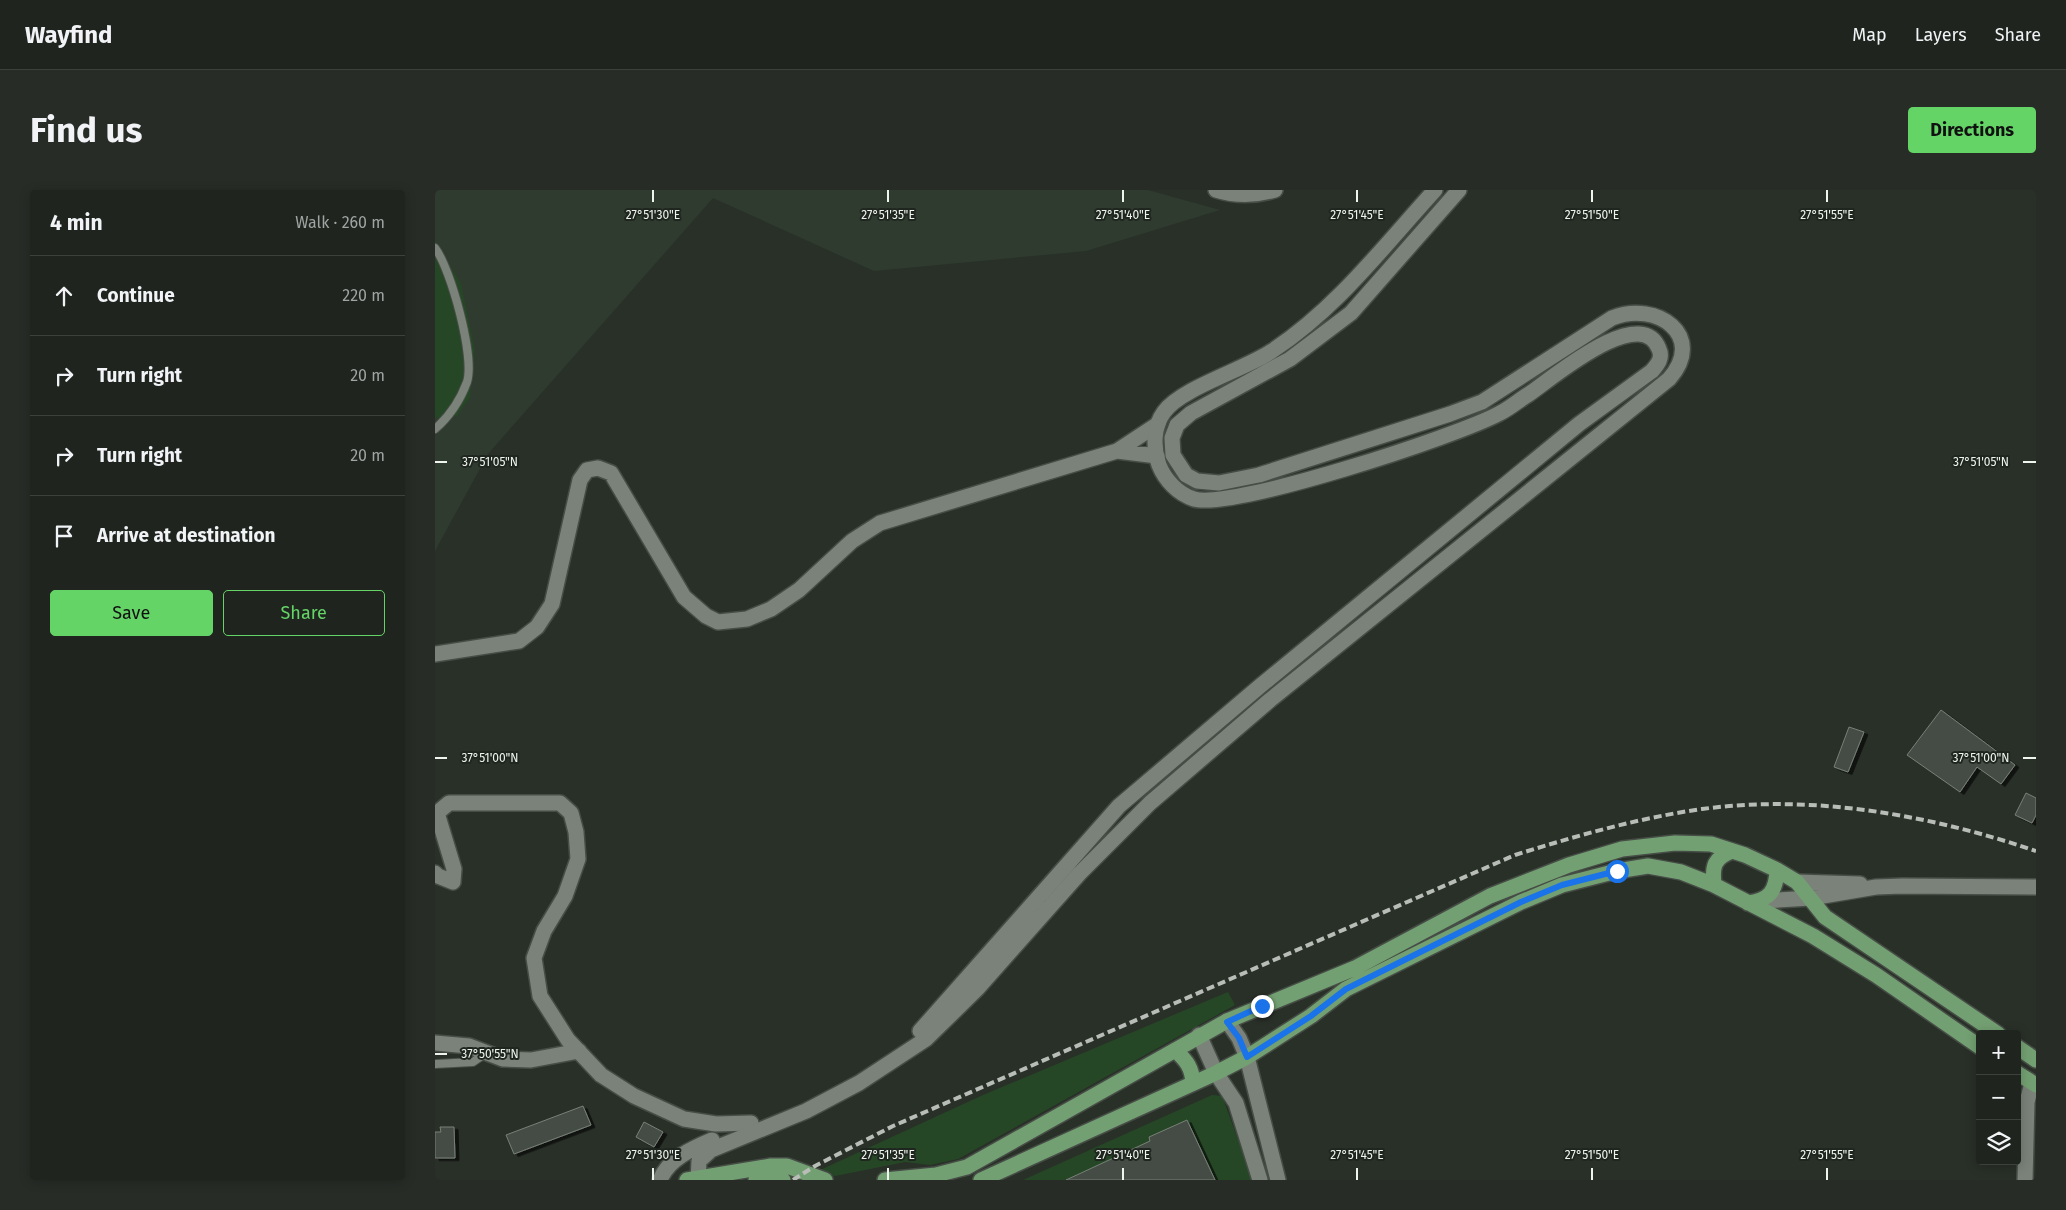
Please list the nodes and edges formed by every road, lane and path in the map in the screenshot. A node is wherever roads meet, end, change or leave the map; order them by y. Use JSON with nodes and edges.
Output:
{"nodes":[{"id":1,"x":1216,"y":190,"type":"edge"},
{"id":2,"x":1275,"y":190,"type":"edge"},
{"id":3,"x":1435,"y":190,"type":"edge"},
{"id":4,"x":1459,"y":190,"type":"edge"},
{"id":5,"x":435,"y":248,"type":"edge"},
{"id":6,"x":1158,"y":424,"type":"junction"},
{"id":7,"x":435,"y":429,"type":"edge"},
{"id":8,"x":1117,"y":450,"type":"junction"},
{"id":9,"x":1157,"y":456,"type":"junction"},
{"id":10,"x":435,"y":654,"type":"edge"},
{"id":11,"x":1732,"y":851,"type":"junction"},
{"id":12,"x":1777,"y":870,"type":"junction"},
{"id":13,"x":435,"y":872,"type":"edge"},
{"id":14,"x":1797,"y":882,"type":"junction"},
{"id":15,"x":1714,"y":885,"type":"junction"},
{"id":16,"x":1877,"y":887,"type":"junction"},
{"id":17,"x":2036,"y":887,"type":"edge"},
{"id":18,"x":1811,"y":898,"type":"junction"},
{"id":19,"x":1756,"y":902,"type":"junction"},
{"id":20,"x":1227,"y":1022,"type":"junction"},
{"id":21,"x":1992,"y":1030,"type":"edge"},
{"id":22,"x":1199,"y":1035,"type":"junction"},
{"id":23,"x":435,"y":1043,"type":"edge"},
{"id":24,"x":1976,"y":1044,"type":"edge"},
{"id":25,"x":1175,"y":1050,"type":"junction"},
{"id":26,"x":2021,"y":1050,"type":"edge"},
{"id":27,"x":579,"y":1051,"type":"junction"},
{"id":28,"x":486,"y":1053,"type":"junction"},
{"id":29,"x":1247,"y":1057,"type":"junction"},
{"id":30,"x":2036,"y":1060,"type":"edge"},
{"id":31,"x":435,"y":1064,"type":"edge"},
{"id":32,"x":1216,"y":1073,"type":"junction"},
{"id":33,"x":2020,"y":1075,"type":"edge"},
{"id":34,"x":1193,"y":1083,"type":"junction"},
{"id":35,"x":2034,"y":1084,"type":"edge"},
{"id":36,"x":751,"y":1123,"type":"junction"},
{"id":37,"x":660,"y":1180,"type":"edge"},
{"id":38,"x":694,"y":1180,"type":"edge"},
{"id":39,"x":757,"y":1180,"type":"edge"},
{"id":40,"x":783,"y":1180,"type":"edge"},
{"id":41,"x":825,"y":1180,"type":"edge"},
{"id":42,"x":885,"y":1180,"type":"edge"},
{"id":43,"x":981,"y":1180,"type":"edge"},
{"id":44,"x":1260,"y":1180,"type":"edge"},
{"id":45,"x":1278,"y":1180,"type":"edge"},
{"id":46,"x":2025,"y":1180,"type":"edge"}],
"edges":[{"from":1,"to":2,"type":"street"},
{"from":3,"to":6,"type":"street"},
{"from":4,"to":38,"type":"street"},
{"from":5,"to":7,"type":"lane"},
{"from":6,"to":8,"type":"street"},
{"from":6,"to":9,"type":"street"},
{"from":8,"to":9,"type":"street"},
{"from":8,"to":10,"type":"street"},
{"from":9,"to":36,"type":"street"},
{"from":11,"to":12,"type":"main road"},
{"from":11,"to":15,"type":"main road"},
{"from":11,"to":20,"type":"main road"},
{"from":12,"to":14,"type":"main road"},
{"from":12,"to":19,"type":"main road"},
{"from":13,"to":27,"type":"street"},
{"from":14,"to":16,"type":"street"},
{"from":14,"to":18,"type":"main road"},
{"from":15,"to":19,"type":"main road"},
{"from":15,"to":29,"type":"main road"},
{"from":16,"to":17,"type":"street"},
{"from":16,"to":18,"type":"street"},
{"from":18,"to":19,"type":"street"},
{"from":18,"to":21,"type":"main road"},
{"from":19,"to":24,"type":"main road"},
{"from":20,"to":22,"type":"main road"},
{"from":20,"to":29,"type":"street"},
{"from":22,"to":25,"type":"main road"},
{"from":22,"to":32,"type":"street"},
{"from":23,"to":28,"type":"street"},
{"from":25,"to":34,"type":"main road"},
{"from":25,"to":42,"type":"main road"},
{"from":26,"to":30,"type":"main road"},
{"from":27,"to":28,"type":"street"},
{"from":27,"to":36,"type":"street"},
{"from":28,"to":31,"type":"lane"},
{"from":29,"to":32,"type":"main road"},
{"from":29,"to":45,"type":"street"},
{"from":32,"to":34,"type":"main road"},
{"from":32,"to":44,"type":"street"},
{"from":33,"to":35,"type":"main road"},
{"from":34,"to":43,"type":"main road"},
{"from":35,"to":46,"type":"street"},
{"from":36,"to":37,"type":"street"},
{"from":38,"to":41,"type":"main road"},
{"from":39,"to":40,"type":"main road"}]}
